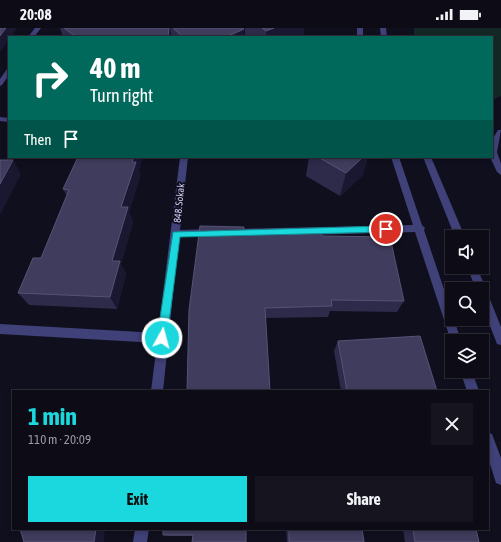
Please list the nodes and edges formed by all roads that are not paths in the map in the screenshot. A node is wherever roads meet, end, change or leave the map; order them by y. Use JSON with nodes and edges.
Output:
{"nodes":[{"id":1,"x":8,"y":72,"type":"edge"},
{"id":2,"x":0,"y":84,"type":"edge"},
{"id":3,"x":501,"y":132,"type":"edge"},
{"id":4,"x":184,"y":158,"type":"edge"},
{"id":5,"x":395,"y":158,"type":"edge"},
{"id":6,"x":427,"y":158,"type":"edge"},
{"id":7,"x":501,"y":172,"type":"edge"},
{"id":8,"x":420,"y":228,"type":"junction"},
{"id":9,"x":457,"y":230,"type":"edge"},
{"id":10,"x":176,"y":234,"type":"junction"},
{"id":11,"x":489,"y":310,"type":"edge"},
{"id":12,"x":0,"y":328,"type":"edge"},
{"id":13,"x":454,"y":334,"type":"edge"},
{"id":14,"x":162,"y":338,"type":"junction"},
{"id":15,"x":501,"y":340,"type":"edge"},
{"id":16,"x":468,"y":378,"type":"edge"},
{"id":17,"x":157,"y":390,"type":"edge"},
{"id":18,"x":473,"y":390,"type":"edge"},
{"id":19,"x":489,"y":441,"type":"edge"},
{"id":20,"x":501,"y":478,"type":"edge"},
{"id":21,"x":142,"y":530,"type":"edge"},
{"id":22,"x":140,"y":542,"type":"edge"}],
"edges":[{"from":1,"to":2,"type":"street"},
{"from":3,"to":7,"type":"street"},
{"from":4,"to":10,"type":"street","name":"848. Sokak"},
{"from":5,"to":8,"type":"street"},
{"from":6,"to":9,"type":"street"},
{"from":8,"to":10,"type":"street"},
{"from":8,"to":13,"type":"street"},
{"from":10,"to":14,"type":"street","name":"848. Sokak"},
{"from":11,"to":15,"type":"street"},
{"from":12,"to":14,"type":"street"},
{"from":14,"to":17,"type":"street","name":"848. Sokak"},
{"from":16,"to":18,"type":"street"},
{"from":19,"to":20,"type":"street"},
{"from":21,"to":22,"type":"street"}]}
